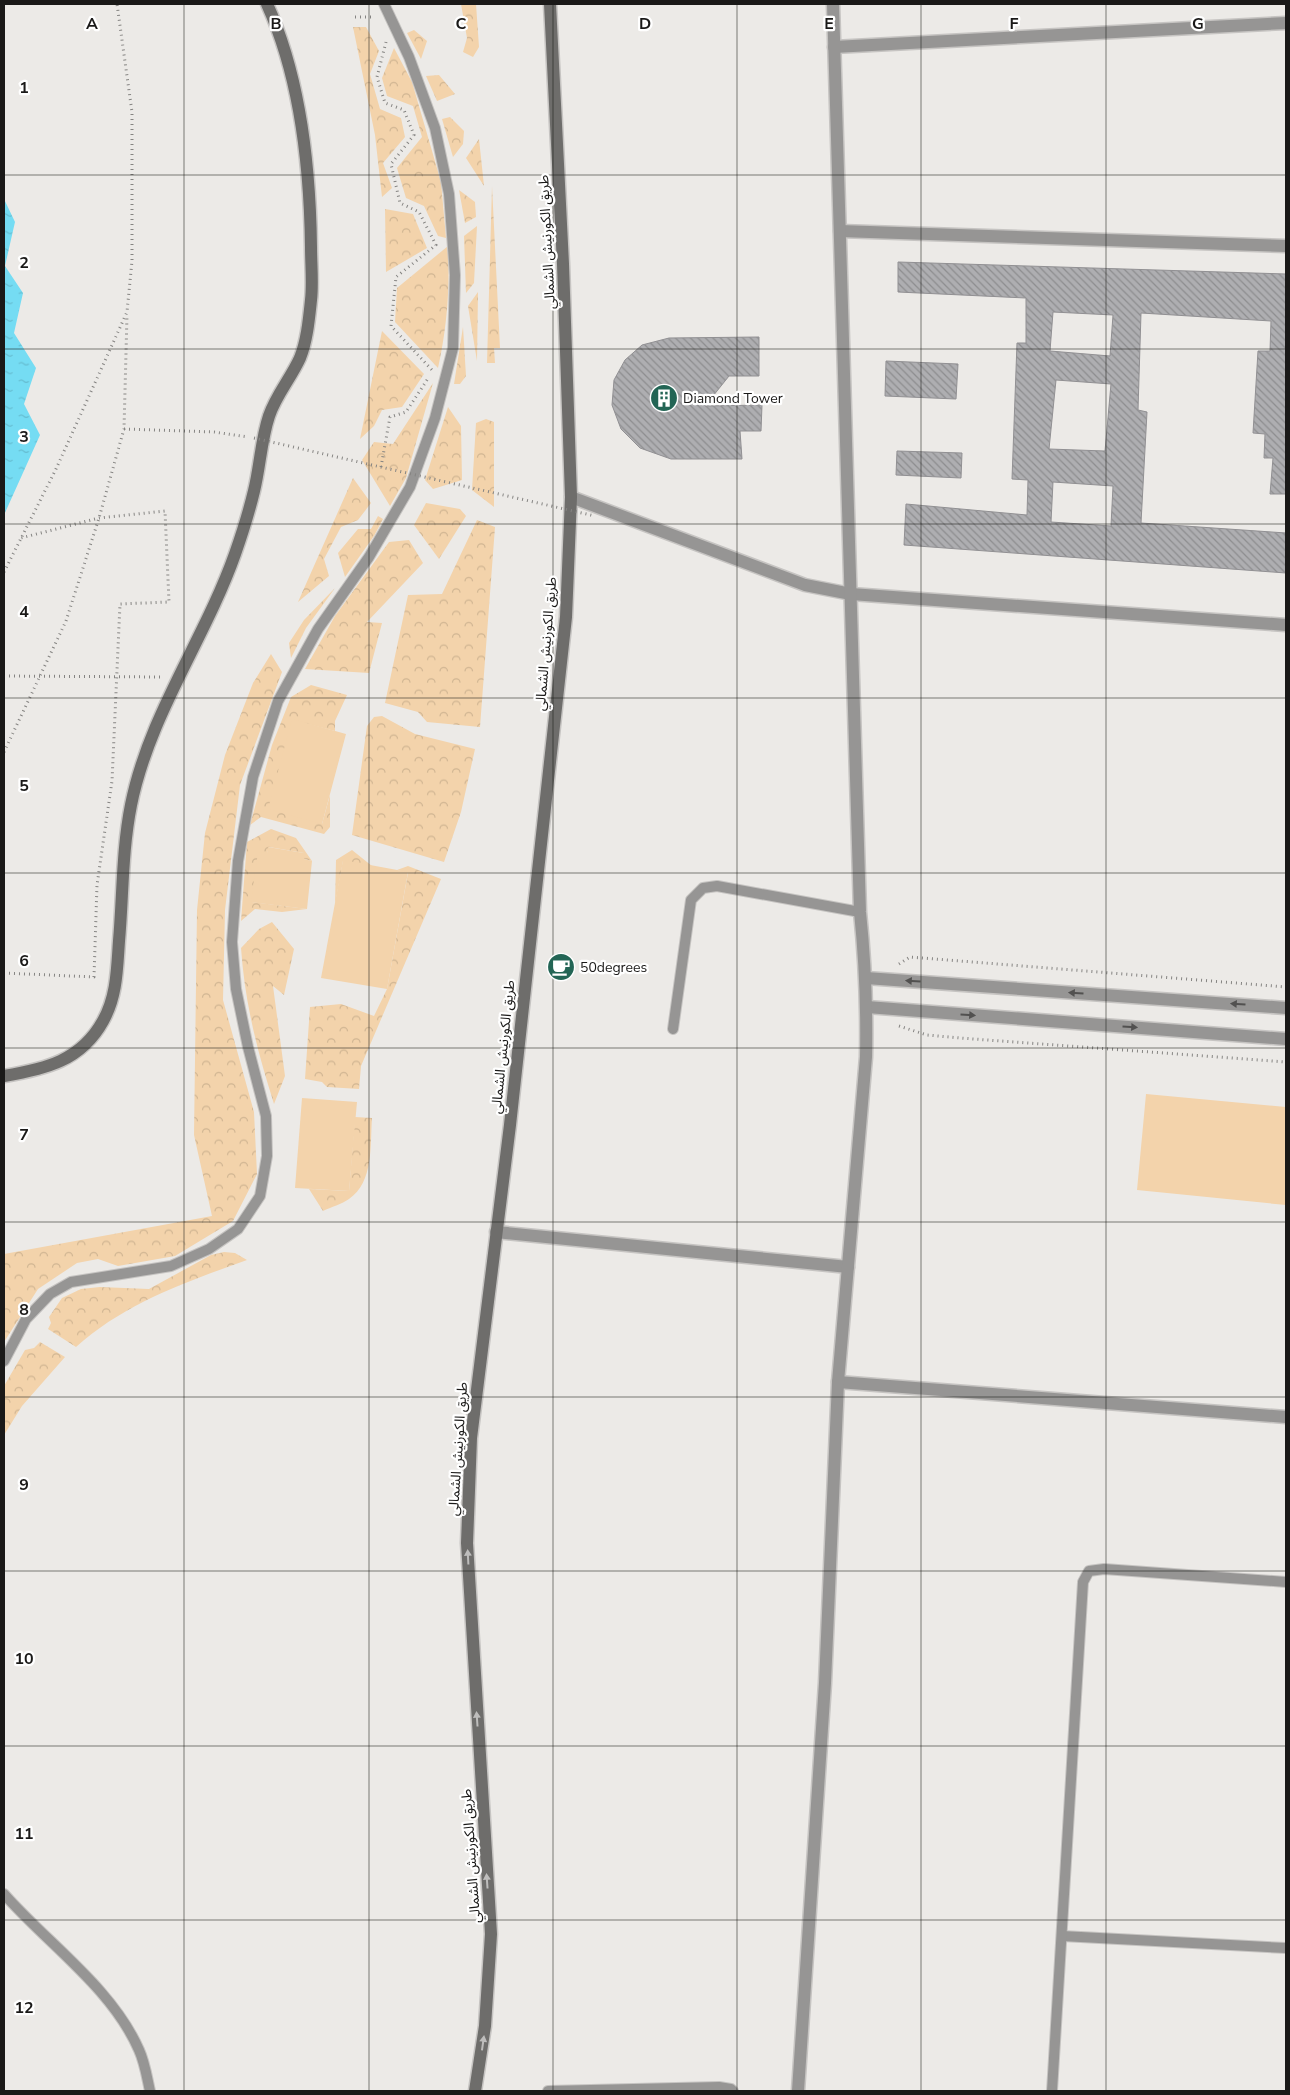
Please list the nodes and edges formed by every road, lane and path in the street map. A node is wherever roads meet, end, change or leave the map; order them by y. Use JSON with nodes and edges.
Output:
{"nodes":[{"id":1,"x":117,"y":4,"type":"edge"},
{"id":2,"x":267,"y":4,"type":"edge"},
{"id":3,"x":384,"y":4,"type":"edge"},
{"id":4,"x":550,"y":4,"type":"edge"},
{"id":5,"x":833,"y":4,"type":"edge"},
{"id":6,"x":354,"y":17,"type":"dead end"},
{"id":7,"x":375,"y":22,"type":"dead end"},
{"id":8,"x":1286,"y":23,"type":"edge"},
{"id":9,"x":382,"y":36,"type":"dead end"},
{"id":10,"x":834,"y":47,"type":"junction"},
{"id":11,"x":840,"y":231,"type":"junction"},
{"id":12,"x":1286,"y":246,"type":"edge"},
{"id":13,"x":127,"y":312,"type":"junction"},
{"id":14,"x":124,"y":429,"type":"junction"},
{"id":15,"x":381,"y":467,"type":"junction"},
{"id":16,"x":571,"y":497,"type":"junction"},
{"id":17,"x":595,"y":516,"type":"dead end"},
{"id":18,"x":99,"y":518,"type":"junction"},
{"id":19,"x":21,"y":538,"type":"junction"},
{"id":20,"x":4,"y":572,"type":"edge"},
{"id":21,"x":851,"y":594,"type":"junction"},
{"id":22,"x":1286,"y":625,"type":"edge"},
{"id":23,"x":4,"y":676,"type":"edge"},
{"id":24,"x":40,"y":676,"type":"junction"},
{"id":25,"x":115,"y":677,"type":"junction"},
{"id":26,"x":178,"y":677,"type":"junction"},
{"id":27,"x":4,"y":752,"type":"edge"},
{"id":28,"x":860,"y":912,"type":"junction"},
{"id":29,"x":896,"y":965,"type":"dead end"},
{"id":30,"x":4,"y":973,"type":"edge"},
{"id":31,"x":866,"y":978,"type":"junction"},
{"id":32,"x":1286,"y":987,"type":"edge"},
{"id":33,"x":867,"y":1007,"type":"junction"},
{"id":34,"x":1286,"y":1008,"type":"edge"},
{"id":35,"x":893,"y":1024,"type":"dead end"},
{"id":36,"x":673,"y":1029,"type":"dead end"},
{"id":37,"x":1286,"y":1040,"type":"edge"},
{"id":38,"x":1286,"y":1062,"type":"edge"},
{"id":39,"x":4,"y":1076,"type":"edge"},
{"id":40,"x":496,"y":1232,"type":"junction"},
{"id":41,"x":848,"y":1267,"type":"junction"},
{"id":42,"x":4,"y":1360,"type":"edge"},
{"id":43,"x":838,"y":1382,"type":"junction"},
{"id":44,"x":1286,"y":1417,"type":"edge"},
{"id":45,"x":1286,"y":1582,"type":"edge"},
{"id":46,"x":4,"y":1894,"type":"edge"},
{"id":47,"x":1062,"y":1936,"type":"junction"},
{"id":48,"x":1286,"y":1948,"type":"edge"},
{"id":49,"x":150,"y":2091,"type":"edge"},
{"id":50,"x":475,"y":2091,"type":"edge"},
{"id":51,"x":548,"y":2091,"type":"edge"},
{"id":52,"x":733,"y":2091,"type":"edge"},
{"id":53,"x":798,"y":2091,"type":"edge"},
{"id":54,"x":1052,"y":2091,"type":"edge"}],
"edges":[{"from":1,"to":13,"type":"path"},
{"from":2,"to":26,"type":"main road"},
{"from":3,"to":42,"type":"lane"},
{"from":4,"to":16,"type":"main road","name":"طريق الكورنيش الشمالي"},
{"from":5,"to":10,"type":"street"},
{"from":6,"to":7,"type":"path"},
{"from":8,"to":10,"type":"street"},
{"from":9,"to":15,"type":"path"},
{"from":10,"to":11,"type":"street"},
{"from":11,"to":12,"type":"street"},
{"from":11,"to":21,"type":"street"},
{"from":13,"to":14,"type":"path"},
{"from":13,"to":19,"type":"path"},
{"from":14,"to":15,"type":"path","bridge":true},
{"from":14,"to":18,"type":"path"},
{"from":15,"to":17,"type":"path","bridge":true},
{"from":16,"to":21,"type":"street"},
{"from":16,"to":40,"type":"main road","name":"طريق الكورنيش الشمالي"},
{"from":18,"to":19,"type":"path"},
{"from":18,"to":24,"type":"path"},
{"from":18,"to":25,"type":"path"},
{"from":19,"to":20,"type":"path"},
{"from":21,"to":22,"type":"street"},
{"from":21,"to":28,"type":"street"},
{"from":23,"to":24,"type":"path"},
{"from":24,"to":25,"type":"path"},
{"from":24,"to":27,"type":"path"},
{"from":25,"to":26,"type":"path"},
{"from":25,"to":30,"type":"path"},
{"from":26,"to":39,"type":"main road"},
{"from":28,"to":31,"type":"street"},
{"from":28,"to":36,"type":"lane"},
{"from":29,"to":32,"type":"path"},
{"from":31,"to":33,"type":"street"},
{"from":34,"to":31,"type":"street","one_way":true},
{"from":33,"to":37,"type":"street","one_way":true},
{"from":33,"to":41,"type":"street"},
{"from":35,"to":38,"type":"path"},
{"from":40,"to":41,"type":"street"},
{"from":50,"to":40,"type":"main road","name":"طريق الكورنيش الشمالي","one_way":true},
{"from":41,"to":43,"type":"street"},
{"from":43,"to":44,"type":"street"},
{"from":43,"to":53,"type":"street"},
{"from":45,"to":47,"type":"lane"},
{"from":46,"to":49,"type":"lane"},
{"from":47,"to":48,"type":"lane"},
{"from":47,"to":54,"type":"lane"},
{"from":51,"to":52,"type":"lane"}]}
